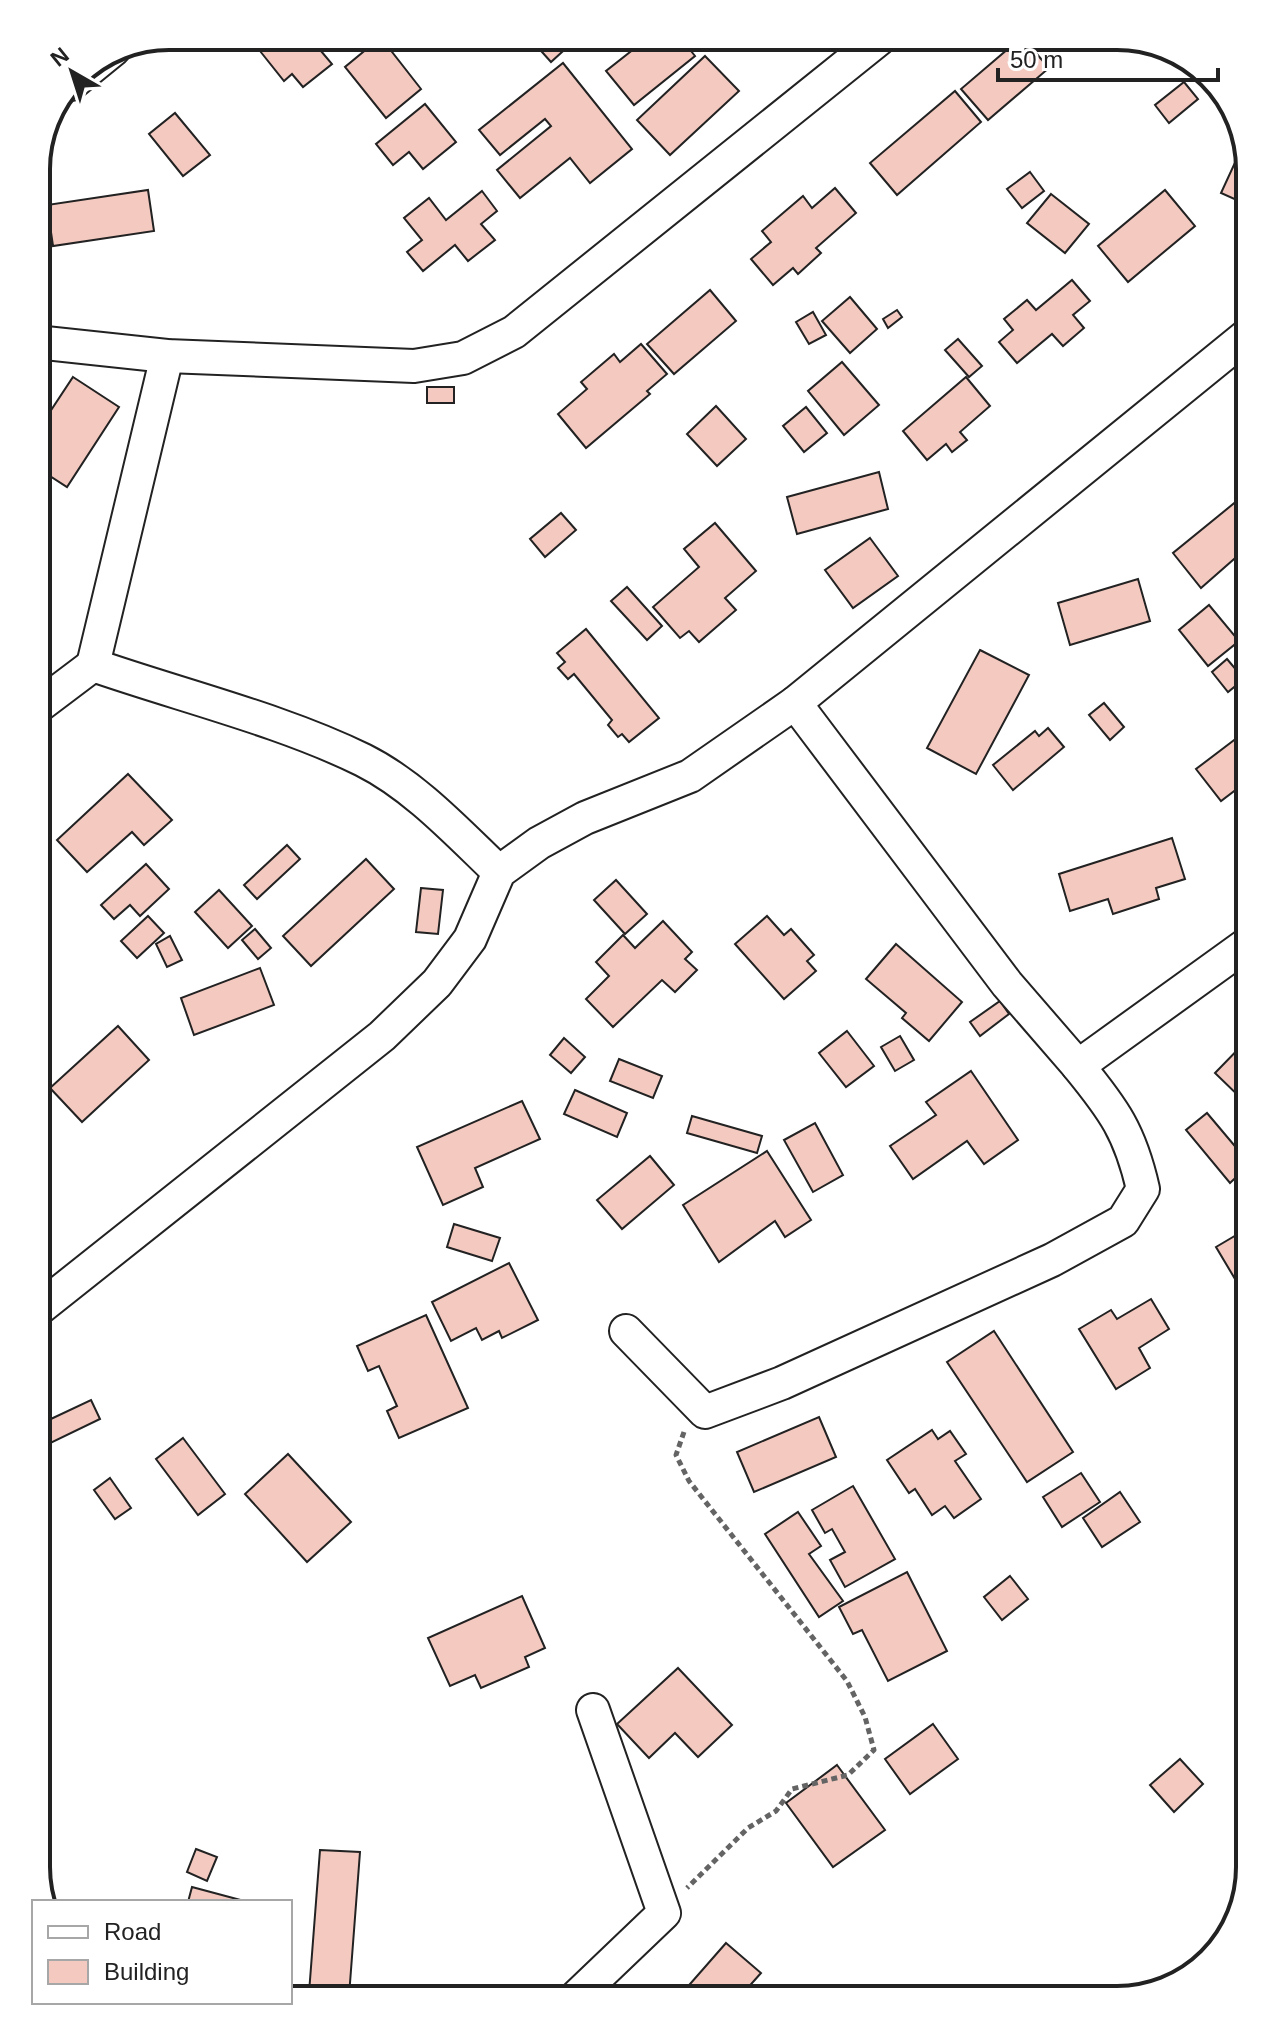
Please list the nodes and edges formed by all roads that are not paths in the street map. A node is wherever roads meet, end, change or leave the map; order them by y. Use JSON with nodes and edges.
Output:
{"nodes":[{"id":1,"x":865,"y":50,"type":"edge"},
{"id":2,"x":50,"y":343,"type":"edge"},
{"id":3,"x":1236,"y":344,"type":"edge"},
{"id":4,"x":167,"y":356,"type":"junction"},
{"id":5,"x":93,"y":665,"type":"junction"},
{"id":6,"x":50,"y":697,"type":"edge"},
{"id":7,"x":795,"y":703,"type":"junction"},
{"id":8,"x":499,"y":872,"type":"junction"},
{"id":9,"x":1236,"y":952,"type":"edge"},
{"id":10,"x":1078,"y":1066,"type":"junction"},
{"id":11,"x":50,"y":1300,"type":"edge"},
{"id":12,"x":626,"y":1331,"type":"dead end"},
{"id":13,"x":593,"y":1710,"type":"dead end"},
{"id":14,"x":588,"y":1986,"type":"edge"}],
"edges":[{"from":1,"to":4,"type":"street"},
{"from":2,"to":4,"type":"street"},
{"from":3,"to":7,"type":"street"},
{"from":4,"to":5,"type":"street"},
{"from":5,"to":6,"type":"street"},
{"from":5,"to":8,"type":"street"},
{"from":7,"to":8,"type":"street"},
{"from":7,"to":10,"type":"street"},
{"from":8,"to":11,"type":"street"},
{"from":9,"to":10,"type":"street"},
{"from":10,"to":12,"type":"street"},
{"from":13,"to":14,"type":"street"}]}
